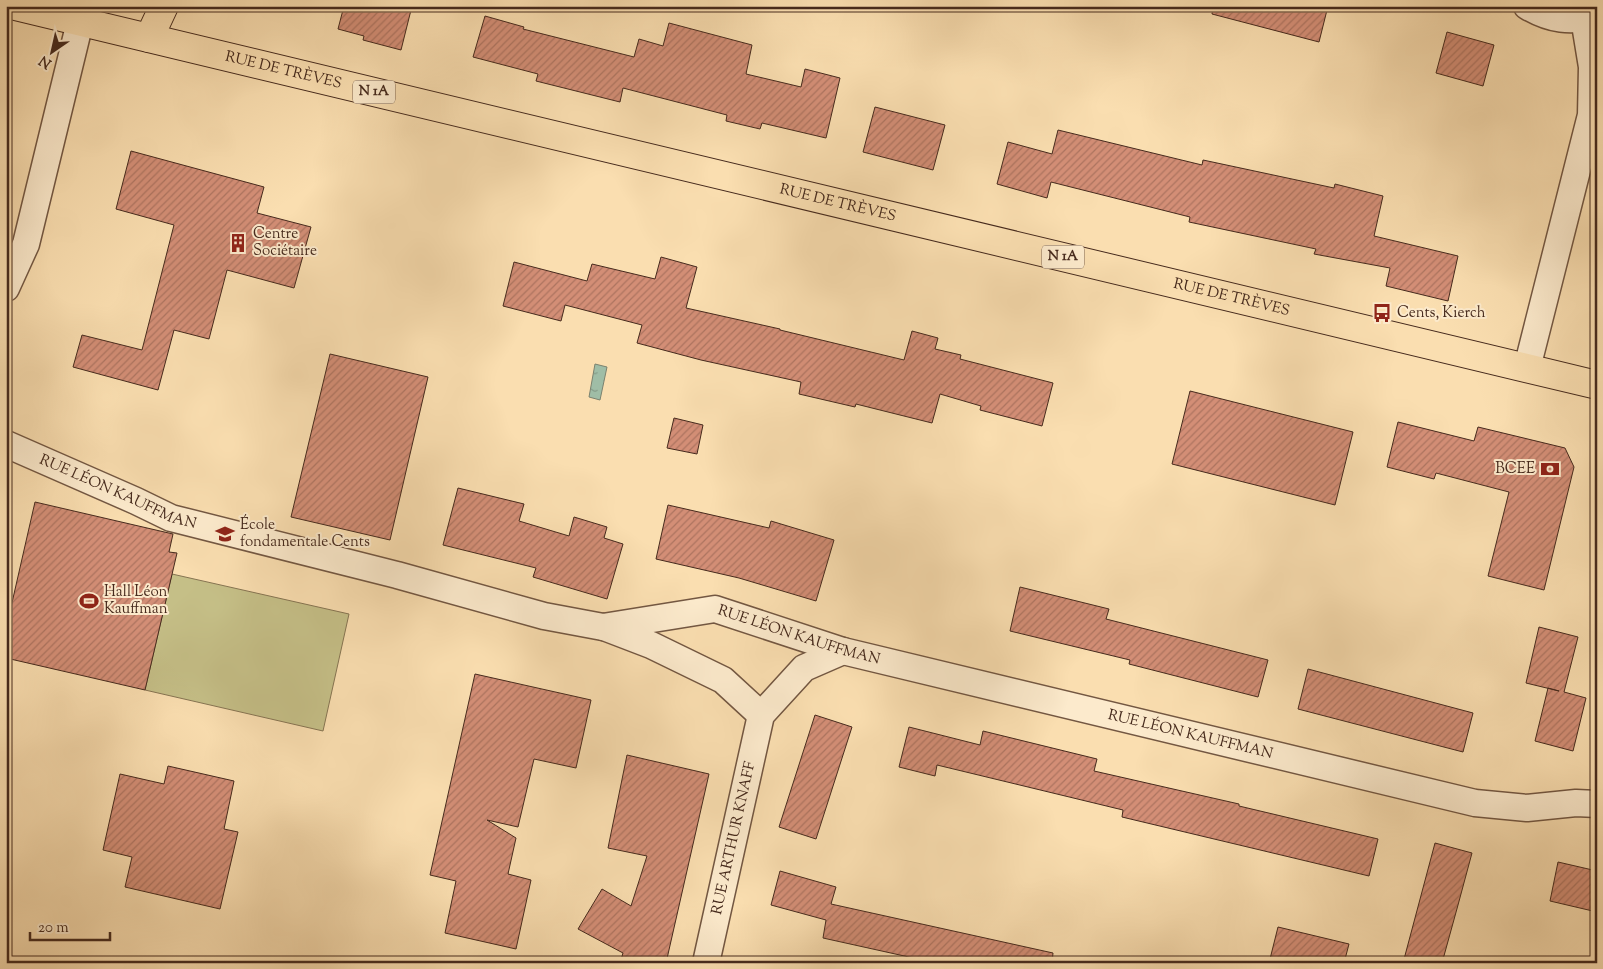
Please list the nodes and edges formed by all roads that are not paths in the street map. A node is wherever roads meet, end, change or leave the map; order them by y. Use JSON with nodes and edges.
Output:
{"nodes":[{"id":1,"x":15,"y":6,"type":"edge"},
{"id":2,"x":164,"y":6,"type":"edge"},
{"id":3,"x":1527,"y":6,"type":"edge"},
{"id":4,"x":1588,"y":14,"type":"edge"},
{"id":5,"x":80,"y":22,"type":"junction"},
{"id":6,"x":149,"y":38,"type":"junction"},
{"id":7,"x":6,"y":288,"type":"edge"},
{"id":8,"x":1527,"y":368,"type":"junction"},
{"id":9,"x":1597,"y":385,"type":"edge"},
{"id":10,"x":6,"y":444,"type":"edge"},
{"id":11,"x":603,"y":627,"type":"junction"},
{"id":12,"x":843,"y":650,"type":"junction"},
{"id":13,"x":761,"y":715,"type":"junction"},
{"id":14,"x":1590,"y":799,"type":"edge"},
{"id":15,"x":713,"y":961,"type":"edge"}],
"edges":[{"from":1,"to":5,"type":"main road","number":"N 1A"},
{"from":2,"to":6,"type":"main road"},
{"from":3,"to":4,"type":"street"},
{"from":4,"to":8,"type":"street"},
{"from":5,"to":6,"type":"main road","name":"RUE DE TRÈVES","number":"N 1A"},
{"from":5,"to":7,"type":"street"},
{"from":6,"to":8,"type":"main road","name":"RUE DE TRÈVES","number":"N 1A"},
{"from":8,"to":9,"type":"main road","name":"RUE DE TRÈVES","number":"N 1A"},
{"from":10,"to":11,"type":"street","name":"RUE LÉON KAUFFMAN"},
{"from":11,"to":12,"type":"street","name":"RUE LÉON KAUFFMAN"},
{"from":11,"to":13,"type":"street"},
{"from":12,"to":13,"type":"street","name":"RUE ARTHUR KNAFF"},
{"from":12,"to":14,"type":"street","name":"RUE LÉON KAUFFMAN"},
{"from":13,"to":15,"type":"street","name":"RUE ARTHUR KNAFF"}]}
